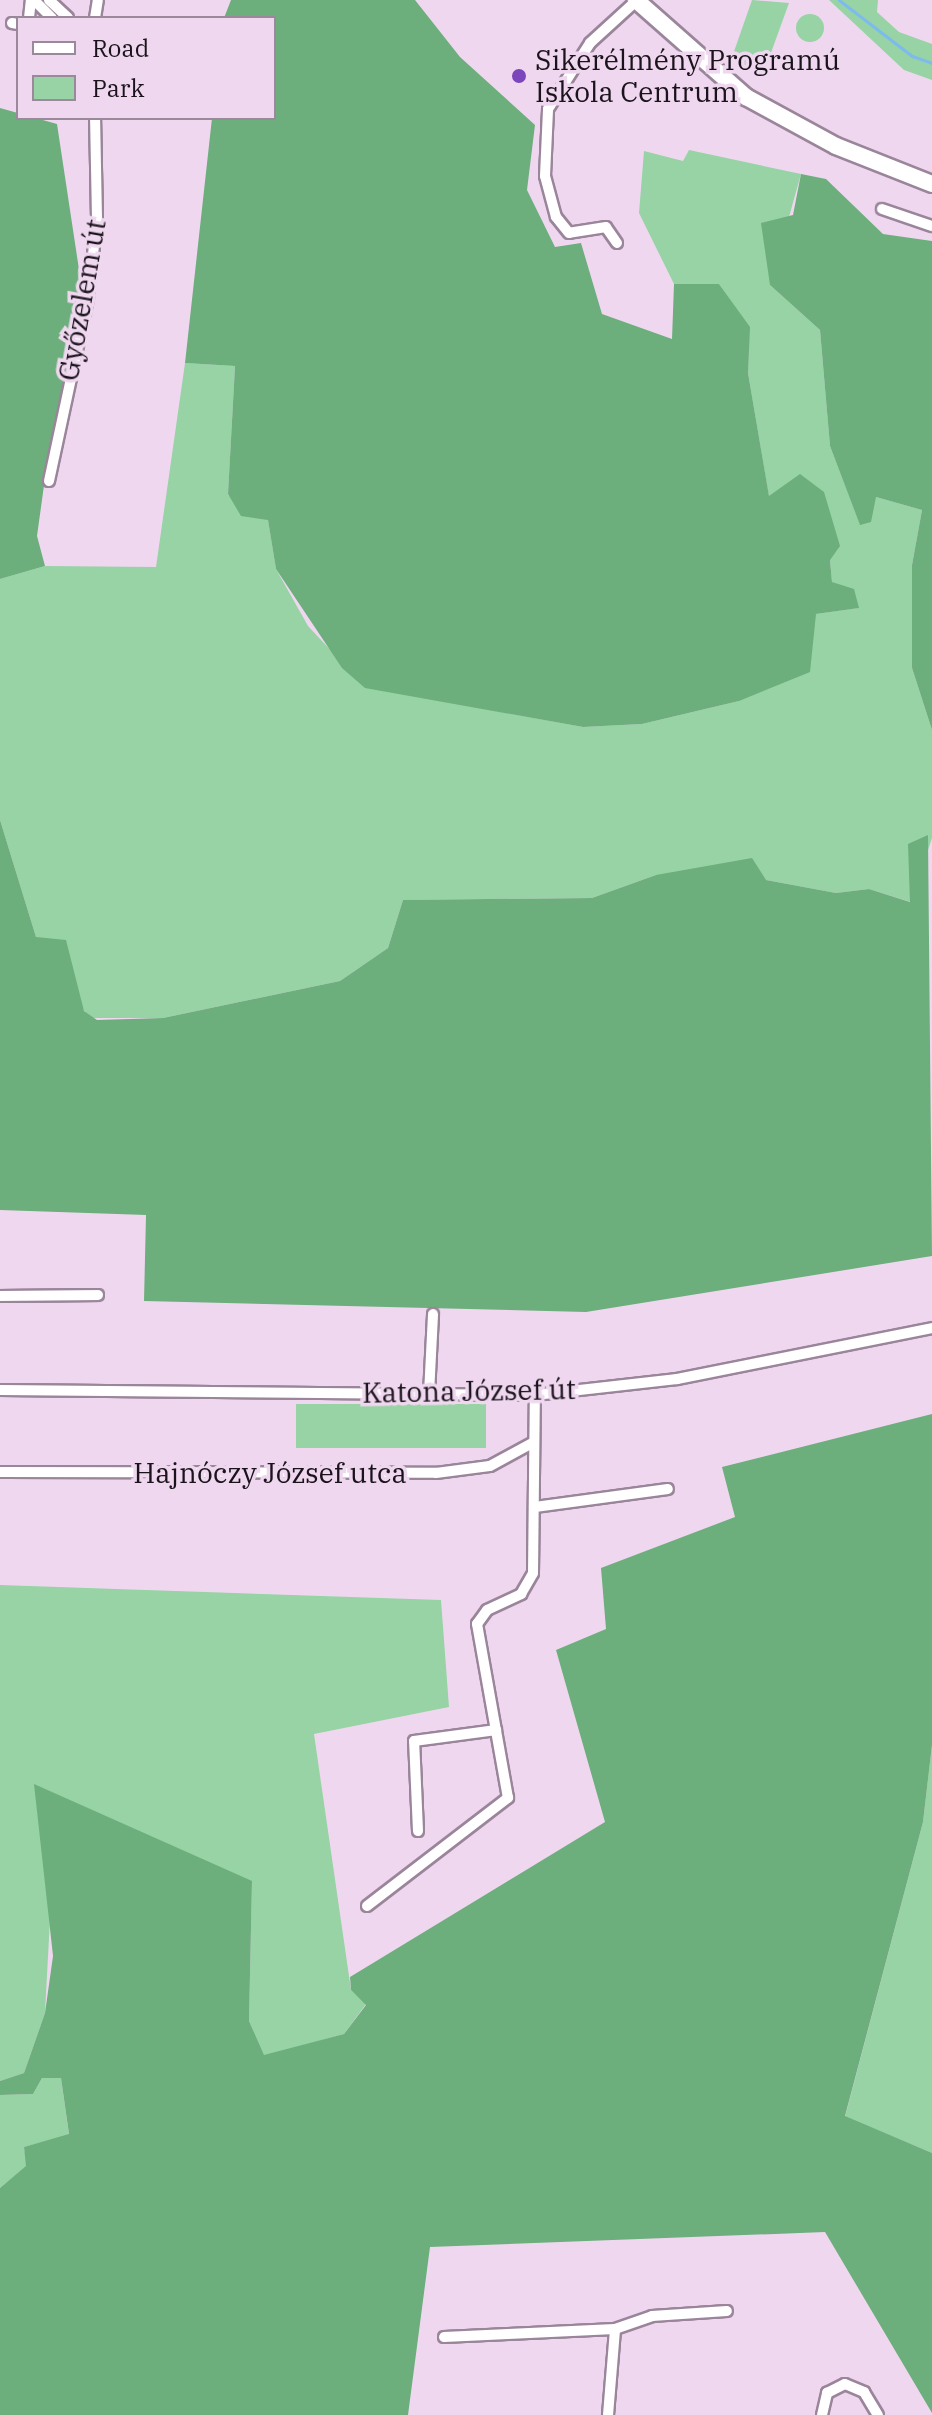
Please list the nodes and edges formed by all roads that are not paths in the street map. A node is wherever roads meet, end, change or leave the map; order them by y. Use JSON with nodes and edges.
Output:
{"nodes":[{"id":1,"x":33,"y":0,"type":"edge"},
{"id":2,"x":49,"y":0,"type":"edge"},
{"id":3,"x":636,"y":0,"type":"edge"},
{"id":4,"x":50,"y":16,"type":"edge"},
{"id":5,"x":66,"y":16,"type":"edge"},
{"id":6,"x":95,"y":120,"type":"edge"},
{"id":7,"x":932,"y":184,"type":"edge"},
{"id":8,"x":882,"y":209,"type":"dead end"},
{"id":9,"x":932,"y":226,"type":"edge"},
{"id":10,"x":617,"y":243,"type":"dead end"},
{"id":11,"x":49,"y":481,"type":"dead end"},
{"id":12,"x":98,"y":1295,"type":"dead end"},
{"id":13,"x":0,"y":1296,"type":"edge"},
{"id":14,"x":433,"y":1314,"type":"dead end"},
{"id":15,"x":932,"y":1328,"type":"edge"},
{"id":16,"x":0,"y":1390,"type":"edge"},
{"id":17,"x":429,"y":1394,"type":"junction"},
{"id":18,"x":535,"y":1395,"type":"junction"},
{"id":19,"x":534,"y":1442,"type":"junction"},
{"id":20,"x":0,"y":1472,"type":"edge"},
{"id":21,"x":668,"y":1489,"type":"dead end"},
{"id":22,"x":535,"y":1507,"type":"junction"},
{"id":23,"x":496,"y":1730,"type":"junction"},
{"id":24,"x":418,"y":1831,"type":"dead end"},
{"id":25,"x":367,"y":1906,"type":"dead end"},
{"id":26,"x":727,"y":2311,"type":"dead end"},
{"id":27,"x":615,"y":2329,"type":"junction"},
{"id":28,"x":444,"y":2337,"type":"dead end"},
{"id":29,"x":608,"y":2415,"type":"edge"},
{"id":30,"x":822,"y":2415,"type":"edge"},
{"id":31,"x":878,"y":2415,"type":"edge"}],
"edges":[{"from":1,"to":4,"type":"street"},
{"from":2,"to":5,"type":"street"},
{"from":3,"to":7,"type":"main road"},
{"from":3,"to":10,"type":"street"},
{"from":6,"to":11,"type":"street","name":"Győzelem út"},
{"from":8,"to":9,"type":"street"},
{"from":12,"to":13,"type":"street"},
{"from":14,"to":17,"type":"street"},
{"from":15,"to":18,"type":"street","name":"Katona József út"},
{"from":16,"to":17,"type":"street","name":"Katona József út"},
{"from":17,"to":18,"type":"street","name":"Katona József út"},
{"from":18,"to":19,"type":"street"},
{"from":19,"to":20,"type":"street","name":"Hajnóczy József utca"},
{"from":19,"to":22,"type":"street"},
{"from":21,"to":22,"type":"street"},
{"from":22,"to":23,"type":"street"},
{"from":23,"to":24,"type":"street"},
{"from":23,"to":25,"type":"street"},
{"from":26,"to":27,"type":"street"},
{"from":27,"to":28,"type":"street"},
{"from":27,"to":29,"type":"street"},
{"from":30,"to":31,"type":"street"}]}
